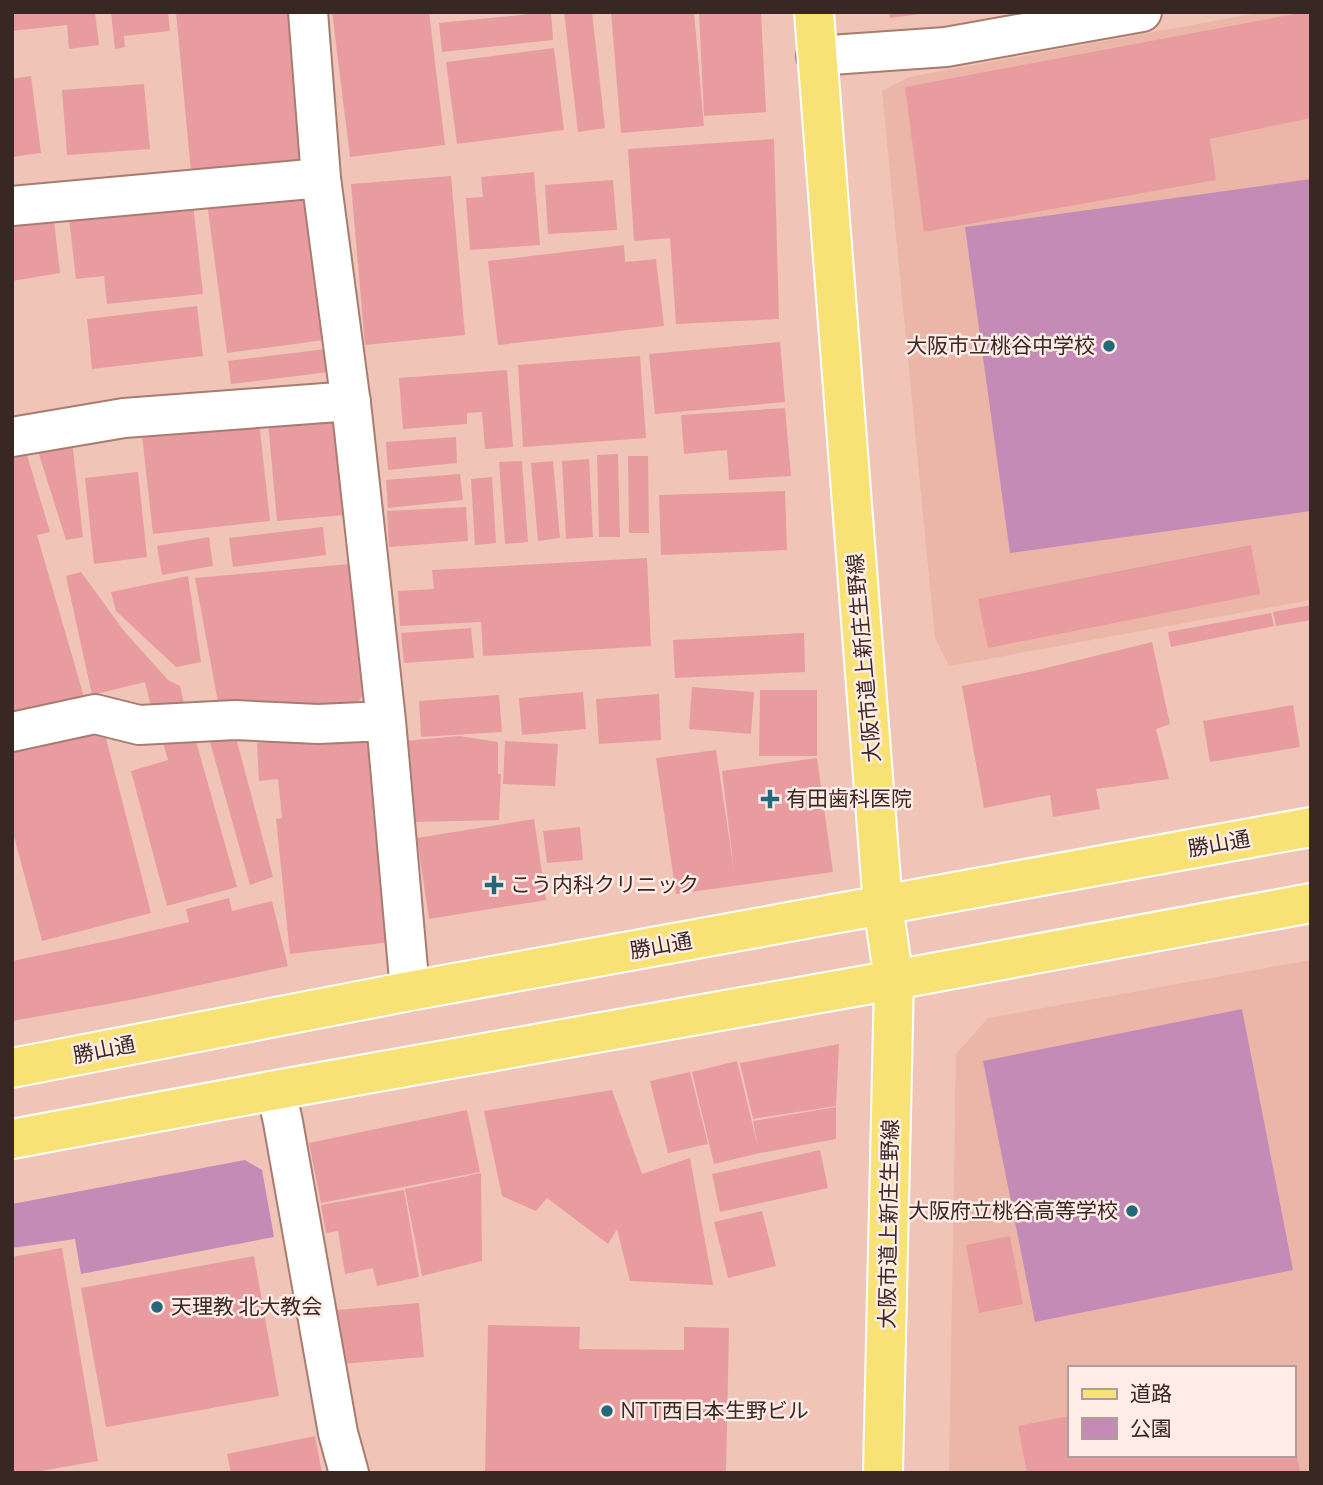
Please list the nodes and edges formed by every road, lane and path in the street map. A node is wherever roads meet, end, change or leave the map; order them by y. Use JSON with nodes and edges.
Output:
{"nodes":[{"id":1,"x":308,"y":12,"type":"edge"},
{"id":2,"x":814,"y":12,"type":"edge"},
{"id":3,"x":1142,"y":12,"type":"edge"},
{"id":4,"x":816,"y":56,"type":"junction"},
{"id":5,"x":321,"y":178,"type":"junction"},
{"id":6,"x":12,"y":206,"type":"edge"},
{"id":7,"x":351,"y":401,"type":"junction"},
{"id":8,"x":12,"y":437,"type":"edge"},
{"id":9,"x":386,"y":721,"type":"junction"},
{"id":10,"x":12,"y":732,"type":"edge"},
{"id":11,"x":1311,"y":827,"type":"edge"},
{"id":12,"x":1311,"y":902,"type":"edge"},
{"id":13,"x":883,"y":906,"type":"junction"},
{"id":14,"x":894,"y":981,"type":"junction"},
{"id":15,"x":410,"y":990,"type":"junction"},
{"id":16,"x":12,"y":1068,"type":"edge"},
{"id":17,"x":276,"y":1090,"type":"junction"},
{"id":18,"x":12,"y":1139,"type":"edge"},
{"id":19,"x":349,"y":1473,"type":"edge"},
{"id":20,"x":883,"y":1473,"type":"edge"}],
"edges":[{"from":1,"to":5,"type":"street"},
{"from":2,"to":4,"type":"main road","name":"大阪市道上新庄生野線"},
{"from":3,"to":4,"type":"street"},
{"from":4,"to":13,"type":"main road","name":"大阪市道上新庄生野線"},
{"from":5,"to":6,"type":"street"},
{"from":5,"to":7,"type":"street"},
{"from":7,"to":8,"type":"street"},
{"from":7,"to":9,"type":"street"},
{"from":9,"to":10,"type":"street"},
{"from":9,"to":15,"type":"street"},
{"from":11,"to":13,"type":"main road","name":"勝山通"},
{"from":12,"to":14,"type":"main road"},
{"from":13,"to":14,"type":"main road","name":"大阪市道上新庄生野線"},
{"from":13,"to":15,"type":"main road","name":"勝山通"},
{"from":14,"to":17,"type":"main road"},
{"from":14,"to":20,"type":"main road","name":"大阪市道上新庄生野線"},
{"from":15,"to":16,"type":"main road","name":"勝山通"},
{"from":17,"to":18,"type":"main road"},
{"from":17,"to":19,"type":"street"}]}
